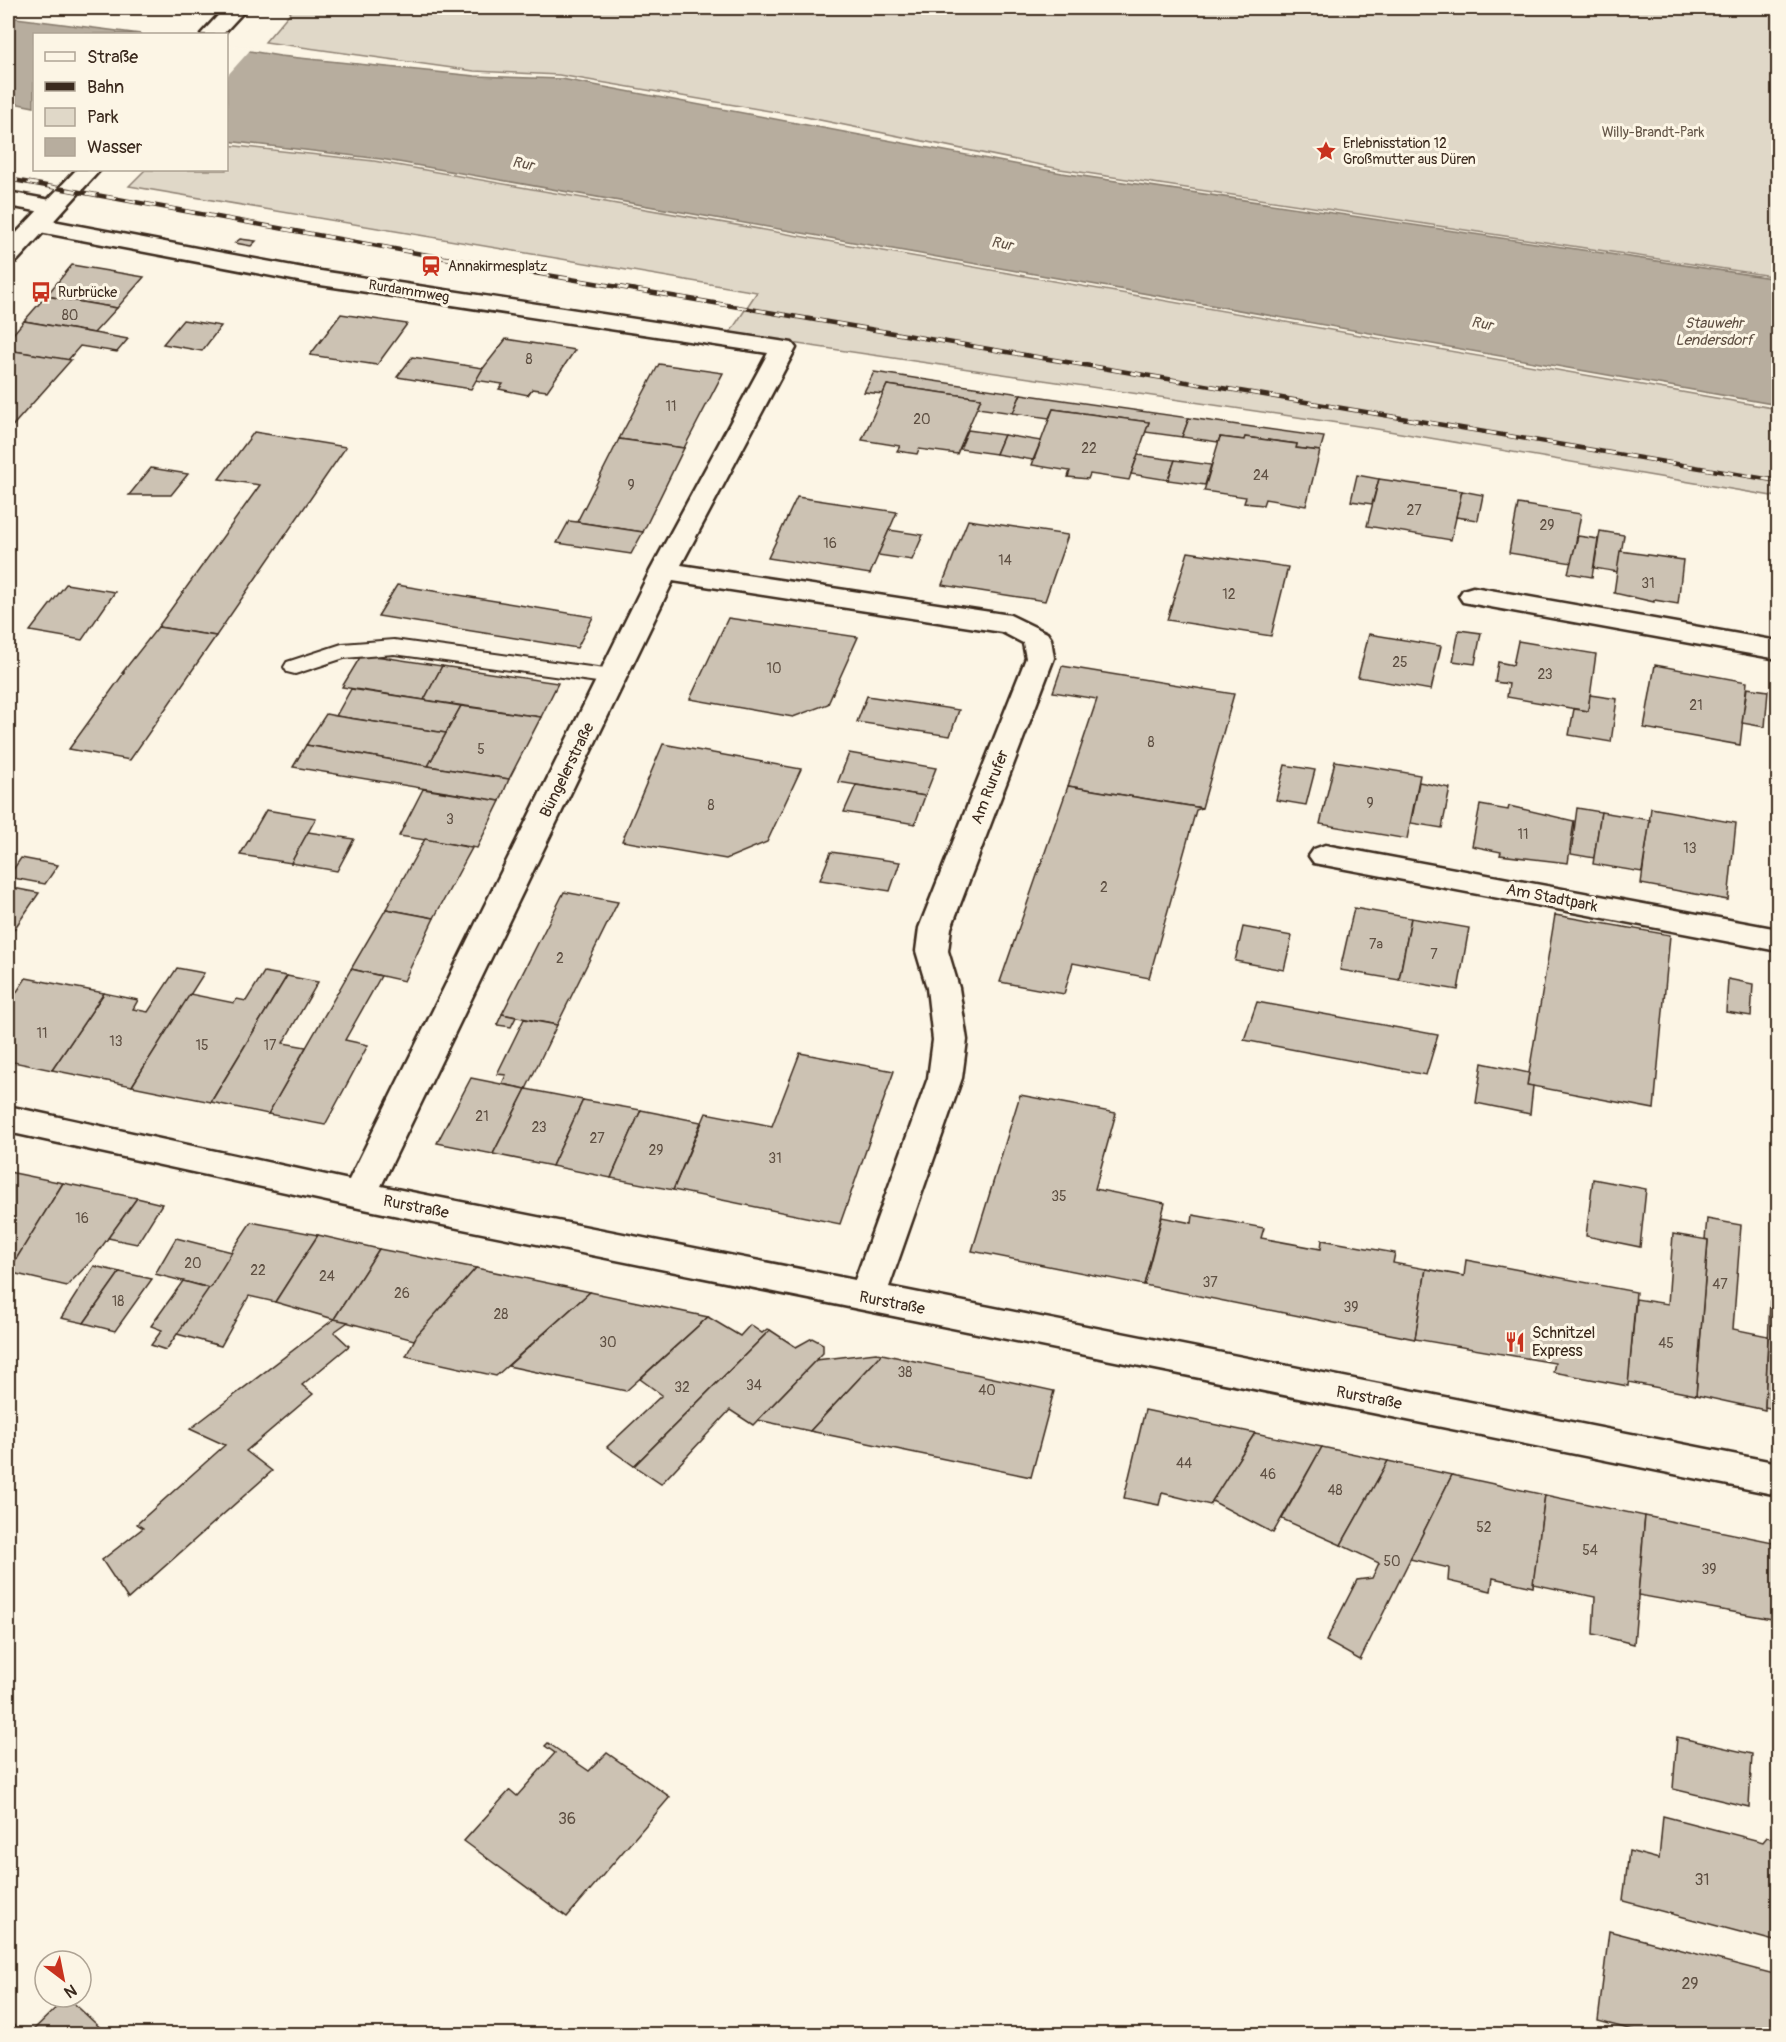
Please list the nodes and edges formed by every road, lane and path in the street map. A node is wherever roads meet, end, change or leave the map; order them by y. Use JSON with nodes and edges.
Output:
{"nodes":[{"id":1,"x":236,"y":8,"type":"edge"},
{"id":2,"x":212,"y":33,"type":"edge"},
{"id":3,"x":85,"y":172,"type":"edge"},
{"id":4,"x":8,"y":199,"type":"edge"},
{"id":5,"x":53,"y":207,"type":"junction"},
{"id":6,"x":37,"y":225,"type":"junction"},
{"id":7,"x":8,"y":256,"type":"edge"},
{"id":8,"x":783,"y":348,"type":"joint"},
{"id":9,"x":664,"y":571,"type":"junction"},
{"id":10,"x":1473,"y":596,"type":"dead end"},
{"id":11,"x":1779,"y":650,"type":"edge"},
{"id":12,"x":295,"y":667,"type":"dead end"},
{"id":13,"x":612,"y":677,"type":"junction"},
{"id":14,"x":1325,"y":856,"type":"dead end"},
{"id":15,"x":1779,"y":940,"type":"edge"},
{"id":16,"x":8,"y":1119,"type":"edge"},
{"id":17,"x":358,"y":1196,"type":"junction"},
{"id":18,"x":867,"y":1298,"type":"junction"},
{"id":19,"x":1779,"y":1479,"type":"edge"}],
"edges":[{"from":1,"to":2,"type":"street"},
{"from":3,"to":5,"type":"street"},
{"from":4,"to":5,"type":"street"},
{"from":5,"to":6,"type":"street"},
{"from":6,"to":7,"type":"street"},
{"from":6,"to":8,"type":"street","name":"Rurdammweg"},
{"from":8,"to":9,"type":"street","name":"Büngelerstraße"},
{"from":9,"to":13,"type":"street","name":"Büngelerstraße"},
{"from":9,"to":18,"type":"street","name":"Am Rurufer"},
{"from":10,"to":11,"type":"street"},
{"from":12,"to":13,"type":"lane"},
{"from":13,"to":17,"type":"street","name":"Büngelerstraße"},
{"from":14,"to":15,"type":"street","name":"Am Stadtpark"},
{"from":16,"to":17,"type":"street","name":"Rurstraße"},
{"from":17,"to":18,"type":"street","name":"Rurstraße"},
{"from":18,"to":19,"type":"street","name":"Rurstraße"}]}
